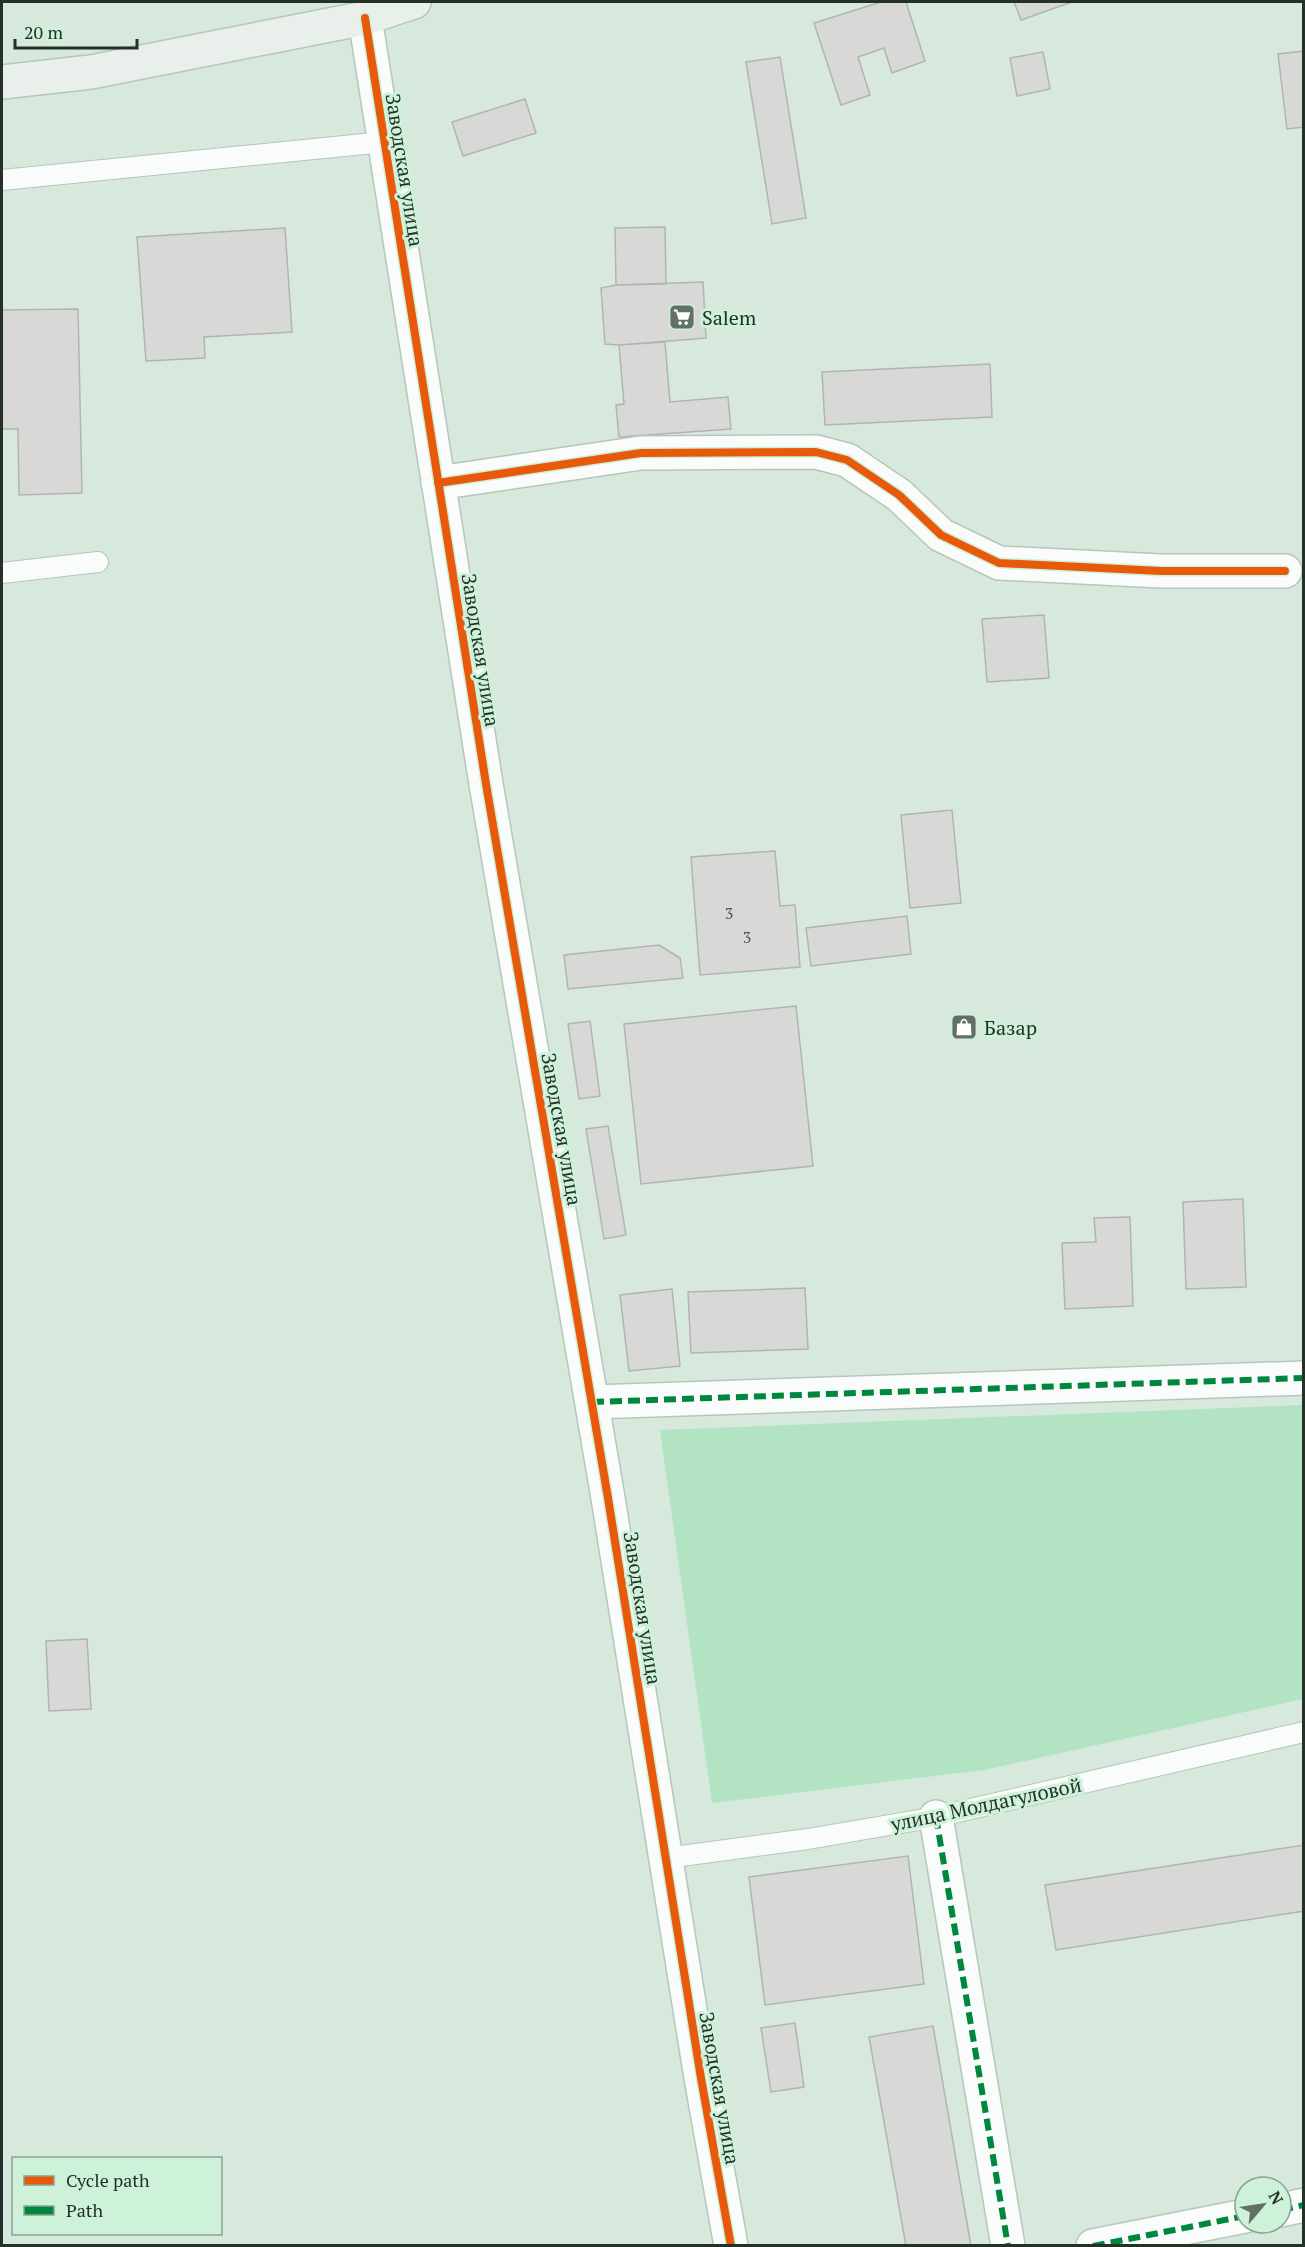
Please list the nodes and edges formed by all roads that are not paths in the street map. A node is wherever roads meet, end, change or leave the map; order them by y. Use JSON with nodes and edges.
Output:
{"nodes":[{"id":1,"x":414,"y":2,"type":"edge"},
{"id":2,"x":364,"y":18,"type":"junction"},
{"id":3,"x":2,"y":82,"type":"edge"},
{"id":4,"x":384,"y":142,"type":"junction"},
{"id":5,"x":2,"y":180,"type":"edge"},
{"id":6,"x":438,"y":483,"type":"junction"},
{"id":7,"x":99,"y":562,"type":"dead end"},
{"id":8,"x":1286,"y":571,"type":"dead end"},
{"id":9,"x":2,"y":573,"type":"edge"},
{"id":10,"x":1304,"y":1378,"type":"edge"},
{"id":11,"x":592,"y":1402,"type":"junction"},
{"id":12,"x":1304,"y":1732,"type":"edge"},
{"id":13,"x":936,"y":1817,"type":"junction"},
{"id":14,"x":666,"y":1858,"type":"junction"},
{"id":15,"x":1233,"y":2218,"type":"edge"},
{"id":16,"x":730,"y":2246,"type":"edge"},
{"id":17,"x":1008,"y":2246,"type":"edge"},
{"id":18,"x":1093,"y":2246,"type":"edge"}],
"edges":[{"from":1,"to":2,"type":"main road"},
{"from":2,"to":3,"type":"main road"},
{"from":2,"to":4,"type":"street","name":"Заводская улица"},
{"from":4,"to":5,"type":"lane"},
{"from":4,"to":6,"type":"street","name":"Заводская улица"},
{"from":6,"to":8,"type":"street"},
{"from":6,"to":11,"type":"street","name":"Заводская улица"},
{"from":7,"to":9,"type":"lane"},
{"from":10,"to":11,"type":"street"},
{"from":11,"to":14,"type":"street","name":"Заводская улица"},
{"from":12,"to":13,"type":"lane","name":"улица Молдагуловой"},
{"from":13,"to":14,"type":"lane","name":"улица Молдагуловой"},
{"from":13,"to":17,"type":"street"},
{"from":14,"to":16,"type":"street","name":"Заводская улица"},
{"from":15,"to":18,"type":"street"}]}
